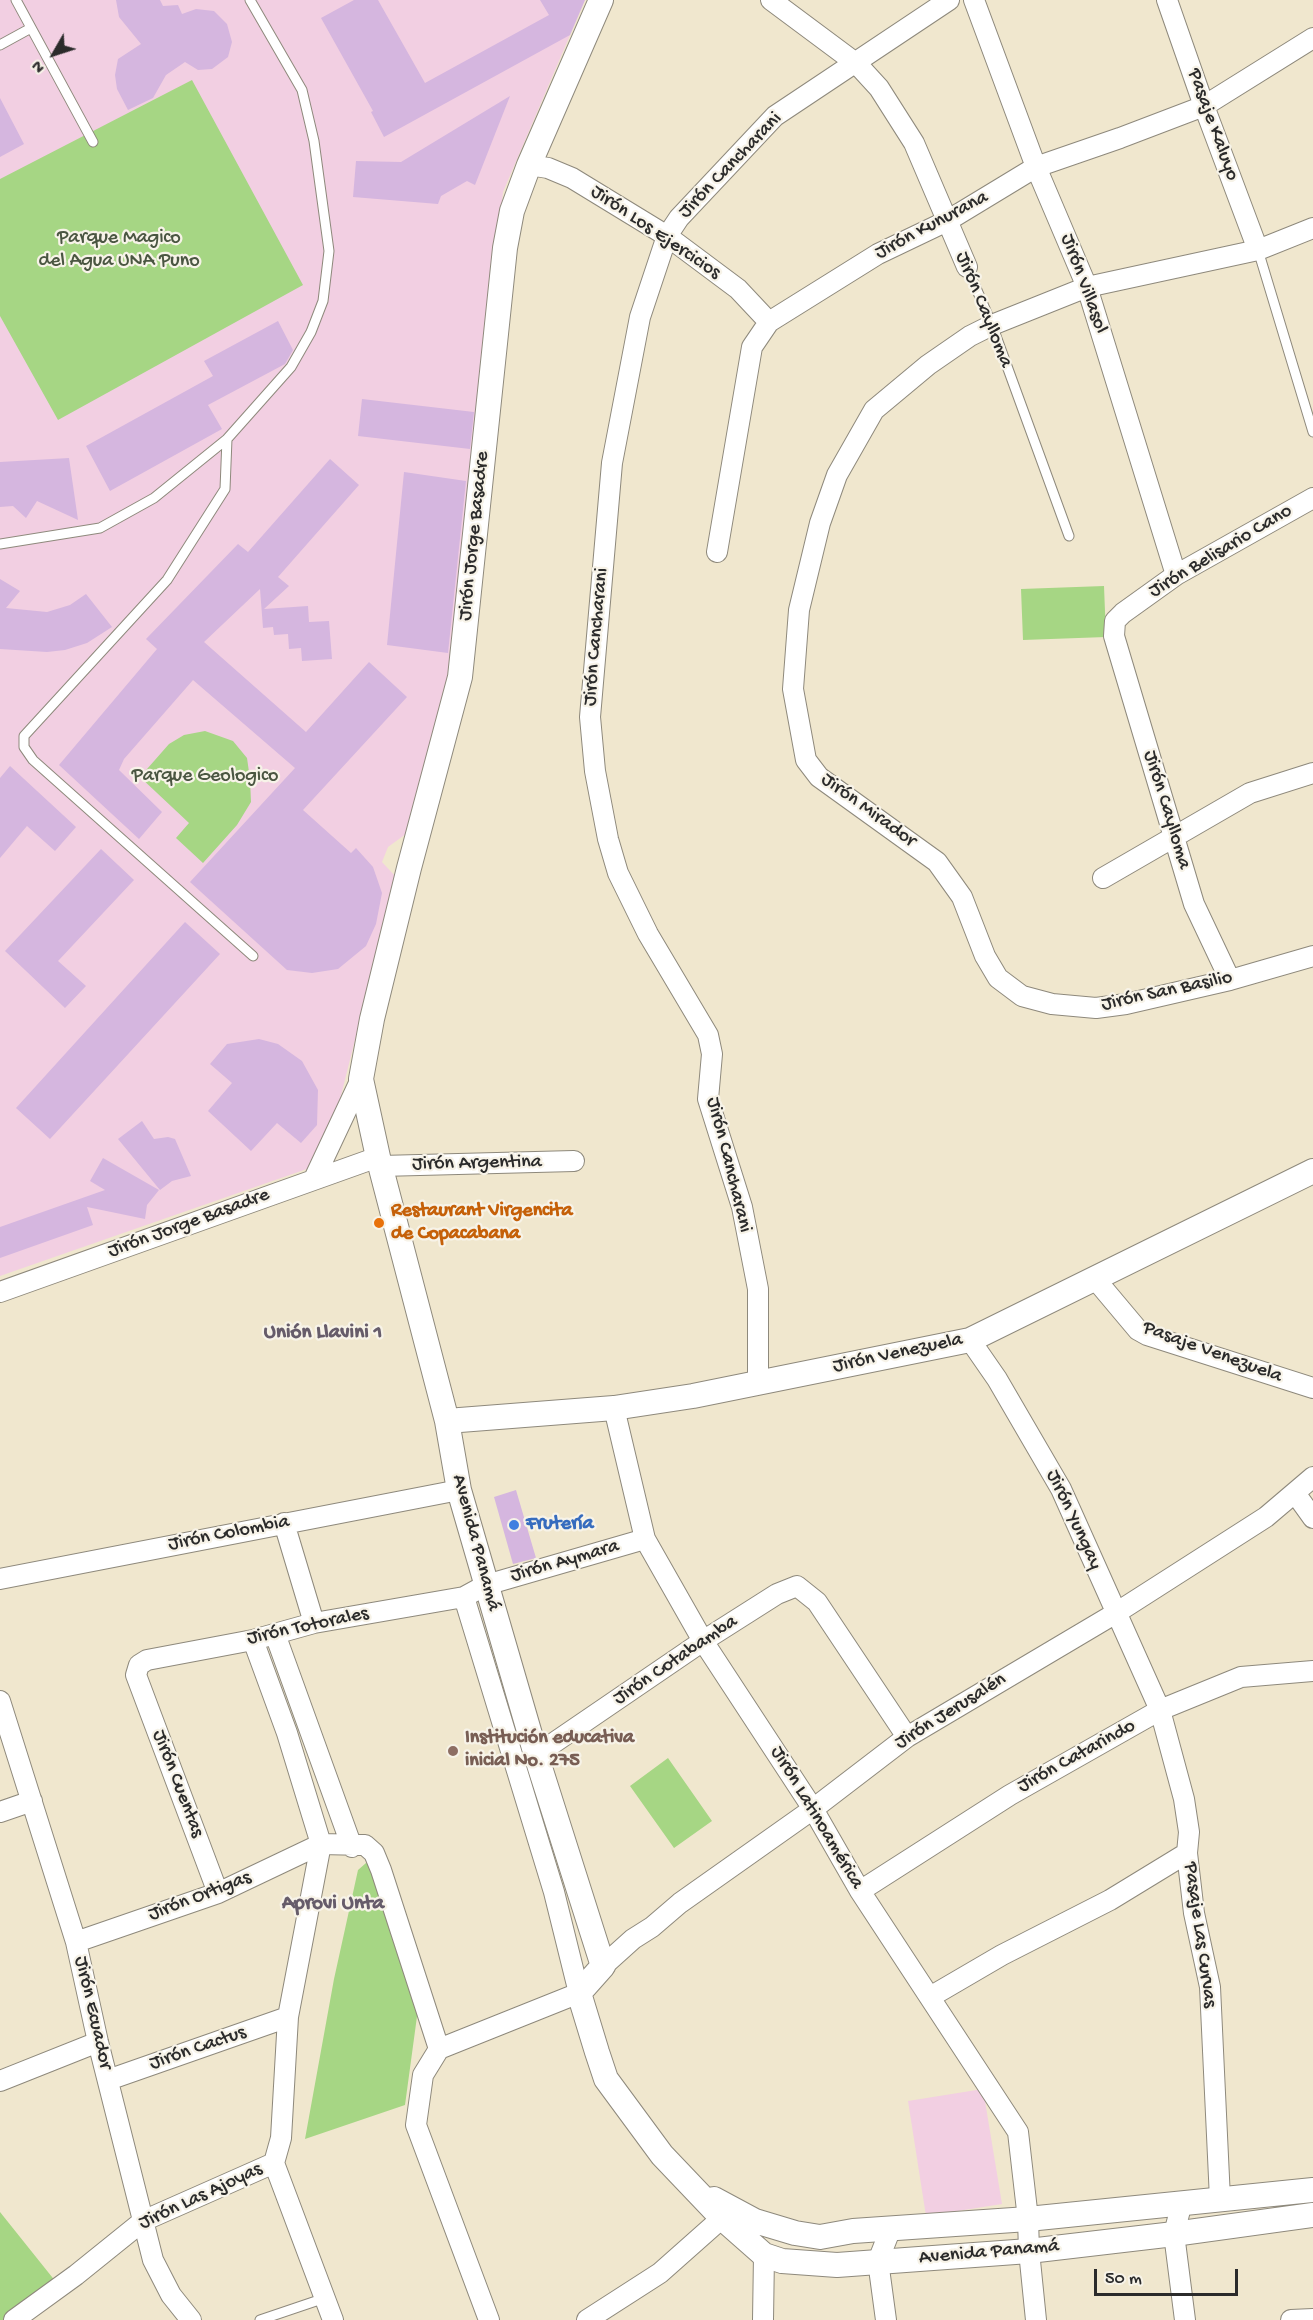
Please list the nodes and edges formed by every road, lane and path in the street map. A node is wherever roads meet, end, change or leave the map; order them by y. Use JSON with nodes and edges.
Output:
{"nodes":[{"id":1,"x":250,"y":0,"type":"edge"},
{"id":2,"x":601,"y":0,"type":"edge"},
{"id":3,"x":771,"y":0,"type":"edge"},
{"id":4,"x":949,"y":0,"type":"edge"},
{"id":5,"x":974,"y":0,"type":"edge"},
{"id":6,"x":1167,"y":0,"type":"edge"},
{"id":7,"x":18,"y":1,"type":"edge"},
{"id":8,"x":31,"y":28,"type":"junction"},
{"id":9,"x":1313,"y":38,"type":"edge"},
{"id":10,"x":0,"y":45,"type":"edge"},
{"id":11,"x":857,"y":64,"type":"junction"},
{"id":12,"x":1204,"y":106,"type":"junction"},
{"id":13,"x":93,"y":142,"type":"dead end"},
{"id":14,"x":529,"y":165,"type":"junction"},
{"id":15,"x":1036,"y":166,"type":"junction"},
{"id":16,"x":947,"y":221,"type":"junction"},
{"id":17,"x":1313,"y":228,"type":"edge"},
{"id":18,"x":667,"y":236,"type":"junction"},
{"id":19,"x":1258,"y":250,"type":"junction"},
{"id":20,"x":967,"y":267,"type":"joint"},
{"id":21,"x":1087,"y":287,"type":"junction"},
{"id":22,"x":770,"y":322,"type":"junction"},
{"id":23,"x":992,"y":326,"type":"junction"},
{"id":24,"x":1313,"y":432,"type":"edge"},
{"id":25,"x":227,"y":439,"type":"junction"},
{"id":26,"x":1313,"y":498,"type":"edge"},
{"id":27,"x":1069,"y":536,"type":"dead end"},
{"id":28,"x":0,"y":544,"type":"edge"},
{"id":29,"x":717,"y":552,"type":"dead end"},
{"id":30,"x":1176,"y":575,"type":"junction"},
{"id":31,"x":1114,"y":636,"type":"joint"},
{"id":32,"x":1313,"y":773,"type":"edge"},
{"id":33,"x":1175,"y":838,"type":"junction"},
{"id":34,"x":1103,"y":878,"type":"dead end"},
{"id":35,"x":978,"y":938,"type":"joint"},
{"id":36,"x":253,"y":956,"type":"dead end"},
{"id":37,"x":1313,"y":956,"type":"edge"},
{"id":38,"x":1230,"y":980,"type":"junction"},
{"id":39,"x":361,"y":1079,"type":"junction"},
{"id":40,"x":379,"y":1161,"type":"junction"},
{"id":41,"x":574,"y":1161,"type":"dead end"},
{"id":42,"x":1313,"y":1171,"type":"edge"},
{"id":43,"x":314,"y":1179,"type":"junction"},
{"id":44,"x":1096,"y":1280,"type":"junction"},
{"id":45,"x":0,"y":1292,"type":"edge"},
{"id":46,"x":970,"y":1340,"type":"junction"},
{"id":47,"x":758,"y":1383,"type":"junction"},
{"id":48,"x":1313,"y":1388,"type":"edge"},
{"id":49,"x":614,"y":1408,"type":"junction"},
{"id":50,"x":447,"y":1421,"type":"junction"},
{"id":51,"x":1313,"y":1477,"type":"edge"},
{"id":52,"x":459,"y":1490,"type":"junction"},
{"id":53,"x":1295,"y":1493,"type":"junction"},
{"id":54,"x":1313,"y":1518,"type":"edge"},
{"id":55,"x":284,"y":1523,"type":"junction"},
{"id":56,"x":645,"y":1539,"type":"junction"},
{"id":57,"x":0,"y":1579,"type":"edge"},
{"id":58,"x":486,"y":1585,"type":"junction"},
{"id":59,"x":464,"y":1597,"type":"junction"},
{"id":60,"x":1116,"y":1613,"type":"junction"},
{"id":61,"x":314,"y":1623,"type":"junction"},
{"id":62,"x":274,"y":1634,"type":"junction"},
{"id":63,"x":253,"y":1640,"type":"junction"},
{"id":64,"x":703,"y":1641,"type":"junction"},
{"id":65,"x":1313,"y":1671,"type":"edge"},
{"id":66,"x":136,"y":1675,"type":"joint"},
{"id":67,"x":0,"y":1701,"type":"edge"},
{"id":68,"x":1160,"y":1710,"type":"junction"},
{"id":69,"x":907,"y":1737,"type":"junction"},
{"id":70,"x":536,"y":1755,"type":"junction"},
{"id":71,"x":32,"y":1801,"type":"junction"},
{"id":72,"x":813,"y":1809,"type":"junction"},
{"id":73,"x":0,"y":1812,"type":"edge"},
{"id":74,"x":321,"y":1844,"type":"junction"},
{"id":75,"x":352,"y":1847,"type":"junction"},
{"id":76,"x":1187,"y":1853,"type":"junction"},
{"id":77,"x":860,"y":1891,"type":"junction"},
{"id":78,"x":218,"y":1893,"type":"junction"},
{"id":79,"x":76,"y":1942,"type":"junction"},
{"id":80,"x":603,"y":1966,"type":"junction"},
{"id":81,"x":579,"y":1993,"type":"junction"},
{"id":82,"x":930,"y":1997,"type":"junction"},
{"id":83,"x":288,"y":2017,"type":"junction"},
{"id":84,"x":98,"y":2042,"type":"junction"},
{"id":85,"x":439,"y":2049,"type":"junction"},
{"id":86,"x":108,"y":2080,"type":"junction"},
{"id":87,"x":0,"y":2081,"type":"edge"},
{"id":88,"x":274,"y":2163,"type":"junction"},
{"id":89,"x":691,"y":2187,"type":"junction"},
{"id":90,"x":1313,"y":2190,"type":"edge"},
{"id":91,"x":1220,"y":2199,"type":"junction"},
{"id":92,"x":1182,"y":2202,"type":"junction"},
{"id":93,"x":1313,"y":2215,"type":"edge"},
{"id":94,"x":722,"y":2218,"type":"junction"},
{"id":95,"x":1028,"y":2219,"type":"junction"},
{"id":96,"x":143,"y":2221,"type":"junction"},
{"id":97,"x":891,"y":2228,"type":"junction"},
{"id":98,"x":1174,"y":2234,"type":"junction"},
{"id":99,"x":1029,"y":2251,"type":"junction"},
{"id":100,"x":764,"y":2255,"type":"junction"},
{"id":101,"x":878,"y":2261,"type":"junction"},
{"id":102,"x":325,"y":2298,"type":"junction"},
{"id":103,"x":1313,"y":2319,"type":"edge"},
{"id":104,"x":14,"y":2320,"type":"edge"},
{"id":105,"x":191,"y":2320,"type":"edge"},
{"id":106,"x":260,"y":2320,"type":"edge"},
{"id":107,"x":333,"y":2320,"type":"edge"},
{"id":108,"x":489,"y":2320,"type":"edge"},
{"id":109,"x":587,"y":2320,"type":"edge"},
{"id":110,"x":763,"y":2320,"type":"edge"},
{"id":111,"x":886,"y":2320,"type":"edge"},
{"id":112,"x":1036,"y":2320,"type":"edge"},
{"id":113,"x":1185,"y":2320,"type":"edge"},
{"id":114,"x":1291,"y":2320,"type":"edge"}],
"edges":[{"from":1,"to":25,"type":"lane"},
{"from":2,"to":14,"type":"street","name":"Jirón Jorge Basadre"},
{"from":3,"to":11,"type":"street","name":"Jirón Caylloma"},
{"from":4,"to":11,"type":"street","name":"Jirón Cancharani"},
{"from":5,"to":15,"type":"street","name":"Jirón Villasol"},
{"from":6,"to":12,"type":"street","name":"Pasaje Kaluyo"},
{"from":7,"to":8,"type":"lane"},
{"from":8,"to":10,"type":"lane"},
{"from":8,"to":13,"type":"lane"},
{"from":9,"to":12,"type":"street","name":"Jirón Kunurana"},
{"from":11,"to":16,"type":"street","name":"Jirón Caylloma"},
{"from":11,"to":18,"type":"street","name":"Jirón Cancharani"},
{"from":12,"to":15,"type":"street","name":"Jirón Kunurana"},
{"from":12,"to":19,"type":"street","name":"Pasaje Kaluyo"},
{"from":14,"to":18,"type":"street","name":"Jirón Los Ejercicios"},
{"from":14,"to":39,"type":"street","name":"Jirón Jorge Basadre"},
{"from":15,"to":16,"type":"street","name":"Jirón Kunurana"},
{"from":15,"to":21,"type":"street","name":"Jirón Villasol"},
{"from":16,"to":20,"type":"street","name":"Jirón Caylloma"},
{"from":16,"to":22,"type":"street","name":"Jirón Kunurana"},
{"from":17,"to":19,"type":"street","name":"Jirón Mirador"},
{"from":18,"to":22,"type":"street","name":"Jirón Los Ejercicios"},
{"from":18,"to":47,"type":"street","name":"Jirón Cancharani"},
{"from":19,"to":21,"type":"street","name":"Jirón Mirador"},
{"from":19,"to":24,"type":"lane"},
{"from":20,"to":23,"type":"lane","name":"Jirón Caylloma"},
{"from":21,"to":23,"type":"street","name":"Jirón Mirador"},
{"from":21,"to":30,"type":"street","name":"Jirón Villasol"},
{"from":22,"to":29,"type":"street","name":"Jirón Kunurana"},
{"from":23,"to":27,"type":"lane","name":"Jirón Caylloma"},
{"from":23,"to":35,"type":"street","name":"Jirón Mirador"},
{"from":25,"to":28,"type":"lane"},
{"from":25,"to":36,"type":"lane"},
{"from":26,"to":30,"type":"street","name":"Jirón Belisario Cano"},
{"from":30,"to":31,"type":"street","name":"Jirón Belisario Cano"},
{"from":31,"to":33,"type":"street","name":"Jirón Caylloma"},
{"from":32,"to":33,"type":"street"},
{"from":33,"to":34,"type":"street"},
{"from":33,"to":38,"type":"street","name":"Jirón Caylloma"},
{"from":35,"to":38,"type":"street","name":"Jirón San Basilio"},
{"from":37,"to":38,"type":"street","name":"Jirón San Basilio"},
{"from":39,"to":40,"type":"street","name":"Avenida Panamá"},
{"from":39,"to":43,"type":"street"},
{"from":40,"to":41,"type":"street","name":"Jirón Argentina"},
{"from":40,"to":43,"type":"street","name":"Jirón Jorge Basadre"},
{"from":40,"to":50,"type":"street","name":"Avenida Panamá"},
{"from":42,"to":44,"type":"street","name":"Jirón Venezuela"},
{"from":43,"to":45,"type":"street","name":"Jirón Jorge Basadre"},
{"from":44,"to":46,"type":"street","name":"Jirón Venezuela"},
{"from":44,"to":48,"type":"street","name":"Pasaje Venezuela"},
{"from":46,"to":47,"type":"street","name":"Jirón Venezuela"},
{"from":46,"to":60,"type":"street","name":"Jirón Yungay"},
{"from":47,"to":49,"type":"street","name":"Jirón Venezuela"},
{"from":49,"to":50,"type":"street","name":"Jirón Venezuela"},
{"from":49,"to":56,"type":"street","name":"Jirón Latinoamérica"},
{"from":50,"to":52,"type":"street","name":"Avenida Panamá"},
{"from":51,"to":53,"type":"street","name":"Jirón Jerusalén"},
{"from":52,"to":55,"type":"street","name":"Jirón Colombia"},
{"from":52,"to":58,"type":"street","name":"Avenida Panamá"},
{"from":53,"to":54,"type":"street"},
{"from":53,"to":60,"type":"street","name":"Jirón Jerusalén"},
{"from":55,"to":57,"type":"street","name":"Jirón Colombia"},
{"from":55,"to":61,"type":"street"},
{"from":56,"to":58,"type":"street","name":"Jirón Aymara"},
{"from":56,"to":64,"type":"street","name":"Jirón Latinoamérica"},
{"from":58,"to":59,"type":"street","name":"Jirón Totorales"},
{"from":58,"to":70,"type":"street","name":"Avenida Panamá"},
{"from":59,"to":61,"type":"street","name":"Jirón Totorales"},
{"from":59,"to":81,"type":"street","name":"Avenida Panamá"},
{"from":60,"to":68,"type":"street","name":"Jirón Yungay"},
{"from":60,"to":69,"type":"street","name":"Jirón Jerusalén"},
{"from":61,"to":62,"type":"street","name":"Jirón Totorales"},
{"from":62,"to":63,"type":"street","name":"Jirón Totorales"},
{"from":62,"to":75,"type":"street"},
{"from":63,"to":66,"type":"street","name":"Jirón Totorales"},
{"from":63,"to":74,"type":"street"},
{"from":64,"to":69,"type":"street","name":"Jirón Cotabamba"},
{"from":64,"to":70,"type":"street","name":"Jirón Cotabamba"},
{"from":64,"to":72,"type":"street","name":"Jirón Latinoamérica"},
{"from":65,"to":68,"type":"street","name":"Jirón Catarindo"},
{"from":66,"to":78,"type":"street","name":"Jirón Cuentas"},
{"from":67,"to":71,"type":"street","name":"Jirón Ecuador"},
{"from":68,"to":76,"type":"street","name":"Pasaje Las Curvas"},
{"from":68,"to":77,"type":"street","name":"Jirón Catarindo"},
{"from":69,"to":72,"type":"street","name":"Jirón Jerusalén"},
{"from":70,"to":80,"type":"street","name":"Avenida Panamá"},
{"from":71,"to":73,"type":"street"},
{"from":71,"to":79,"type":"street","name":"Jirón Ecuador"},
{"from":72,"to":77,"type":"street","name":"Jirón Latinoamérica"},
{"from":72,"to":80,"type":"street","name":"Jirón Jerusalén"},
{"from":74,"to":75,"type":"street"},
{"from":74,"to":78,"type":"street","name":"Jirón Ortigas"},
{"from":74,"to":83,"type":"street"},
{"from":75,"to":85,"type":"street"},
{"from":76,"to":82,"type":"street"},
{"from":76,"to":91,"type":"street","name":"Pasaje Las Curvas"},
{"from":77,"to":82,"type":"street","name":"Jirón Latinoamérica"},
{"from":78,"to":79,"type":"street","name":"Jirón Ortigas"},
{"from":79,"to":84,"type":"street","name":"Jirón Ecuador"},
{"from":80,"to":81,"type":"street"},
{"from":81,"to":85,"type":"street"},
{"from":81,"to":89,"type":"street","name":"Avenida Panamá"},
{"from":82,"to":95,"type":"street","name":"Jirón Latinoamérica"},
{"from":83,"to":86,"type":"street","name":"Jirón Cactus"},
{"from":83,"to":88,"type":"street"},
{"from":84,"to":86,"type":"street","name":"Jirón Ecuador"},
{"from":84,"to":87,"type":"street"},
{"from":85,"to":108,"type":"street"},
{"from":86,"to":96,"type":"street","name":"Jirón Ecuador"},
{"from":88,"to":96,"type":"street","name":"Jirón Las Ajoyas"},
{"from":88,"to":102,"type":"street"},
{"from":89,"to":94,"type":"street","name":"Avenida Panamá"},
{"from":89,"to":97,"type":"street","name":"Avenida Panamá"},
{"from":90,"to":91,"type":"street","name":"Avenida Panamá"},
{"from":91,"to":92,"type":"street","name":"Avenida Panamá"},
{"from":92,"to":95,"type":"street","name":"Avenida Panamá"},
{"from":92,"to":98,"type":"street"},
{"from":93,"to":98,"type":"street","name":"Avenida Panamá"},
{"from":94,"to":100,"type":"street","name":"Avenida Panamá"},
{"from":94,"to":109,"type":"street"},
{"from":95,"to":97,"type":"street","name":"Avenida Panamá"},
{"from":95,"to":99,"type":"street","name":"Jirón Latinoamérica"},
{"from":96,"to":104,"type":"street","name":"Jirón Las Ajoyas"},
{"from":96,"to":105,"type":"street","name":"Jirón Ecuador"},
{"from":97,"to":101,"type":"street"},
{"from":98,"to":99,"type":"street","name":"Avenida Panamá"},
{"from":98,"to":113,"type":"street"},
{"from":99,"to":101,"type":"street","name":"Avenida Panamá"},
{"from":99,"to":112,"type":"street","name":"Jirón Latinoamérica"},
{"from":100,"to":101,"type":"street","name":"Avenida Panamá"},
{"from":100,"to":110,"type":"street"},
{"from":101,"to":111,"type":"street"},
{"from":102,"to":106,"type":"lane"},
{"from":102,"to":107,"type":"street"},
{"from":103,"to":114,"type":"street"}]}
